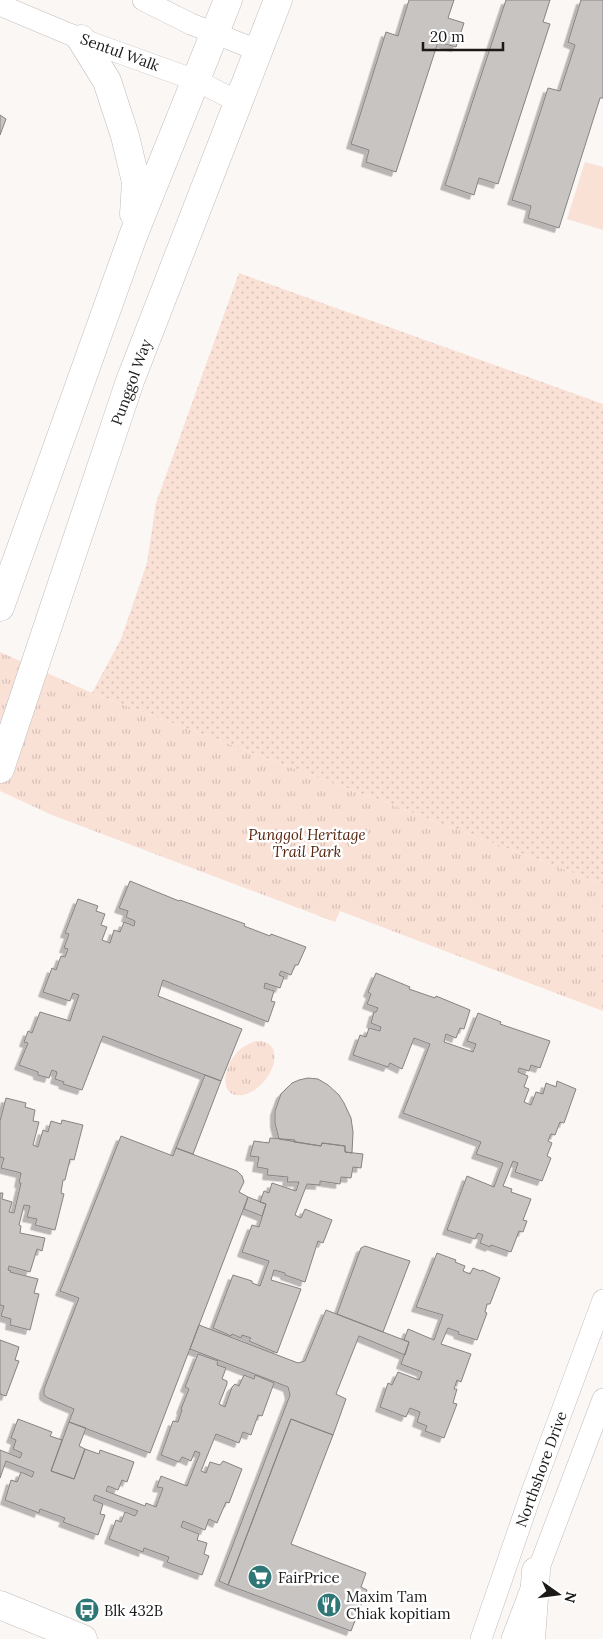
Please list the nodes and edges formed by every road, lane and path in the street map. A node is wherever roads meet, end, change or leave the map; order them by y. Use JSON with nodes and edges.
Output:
{"nodes":[{"id":1,"x":143,"y":0,"type":"edge"},
{"id":2,"x":228,"y":0,"type":"edge"},
{"id":3,"x":278,"y":0,"type":"edge"},
{"id":4,"x":0,"y":5,"type":"edge"},
{"id":5,"x":214,"y":34,"type":"junction"},
{"id":6,"x":81,"y":39,"type":"junction"},
{"id":7,"x":257,"y":50,"type":"junction"},
{"id":8,"x":195,"y":80,"type":"junction"},
{"id":9,"x":239,"y":102,"type":"junction"},
{"id":10,"x":132,"y":236,"type":"junction"},
{"id":11,"x":0,"y":607,"type":"edge"},
{"id":12,"x":0,"y":769,"type":"edge"},
{"id":13,"x":603,"y":1300,"type":"edge"},
{"id":14,"x":603,"y":1399,"type":"edge"},
{"id":15,"x":536,"y":1572,"type":"junction"},
{"id":16,"x":0,"y":1605,"type":"edge"},
{"id":17,"x":83,"y":1639,"type":"edge"},
{"id":18,"x":481,"y":1639,"type":"edge"},
{"id":19,"x":512,"y":1639,"type":"edge"},
{"id":20,"x":531,"y":1639,"type":"edge"}],
"edges":[{"from":1,"to":5,"type":"street"},
{"from":2,"to":5,"type":"main road"},
{"from":3,"to":7,"type":"main road","name":"Punggol Way"},
{"from":4,"to":6,"type":"street","name":"Sentul Walk"},
{"from":5,"to":7,"type":"street"},
{"from":5,"to":8,"type":"main road"},
{"from":6,"to":8,"type":"street","name":"Sentul Walk"},
{"from":6,"to":10,"type":"main road"},
{"from":7,"to":9,"type":"main road","name":"Punggol Way"},
{"from":8,"to":9,"type":"street","name":"Sentul Walk"},
{"from":8,"to":10,"type":"main road"},
{"from":9,"to":12,"type":"main road","name":"Punggol Way"},
{"from":10,"to":11,"type":"main road"},
{"from":13,"to":18,"type":"street","name":"Northshore Drive"},
{"from":14,"to":15,"type":"street","name":"Northshore Drive"},
{"from":15,"to":19,"type":"street","name":"Northshore Drive"},
{"from":15,"to":20,"type":"main road"},
{"from":16,"to":17,"type":"main road"}]}
